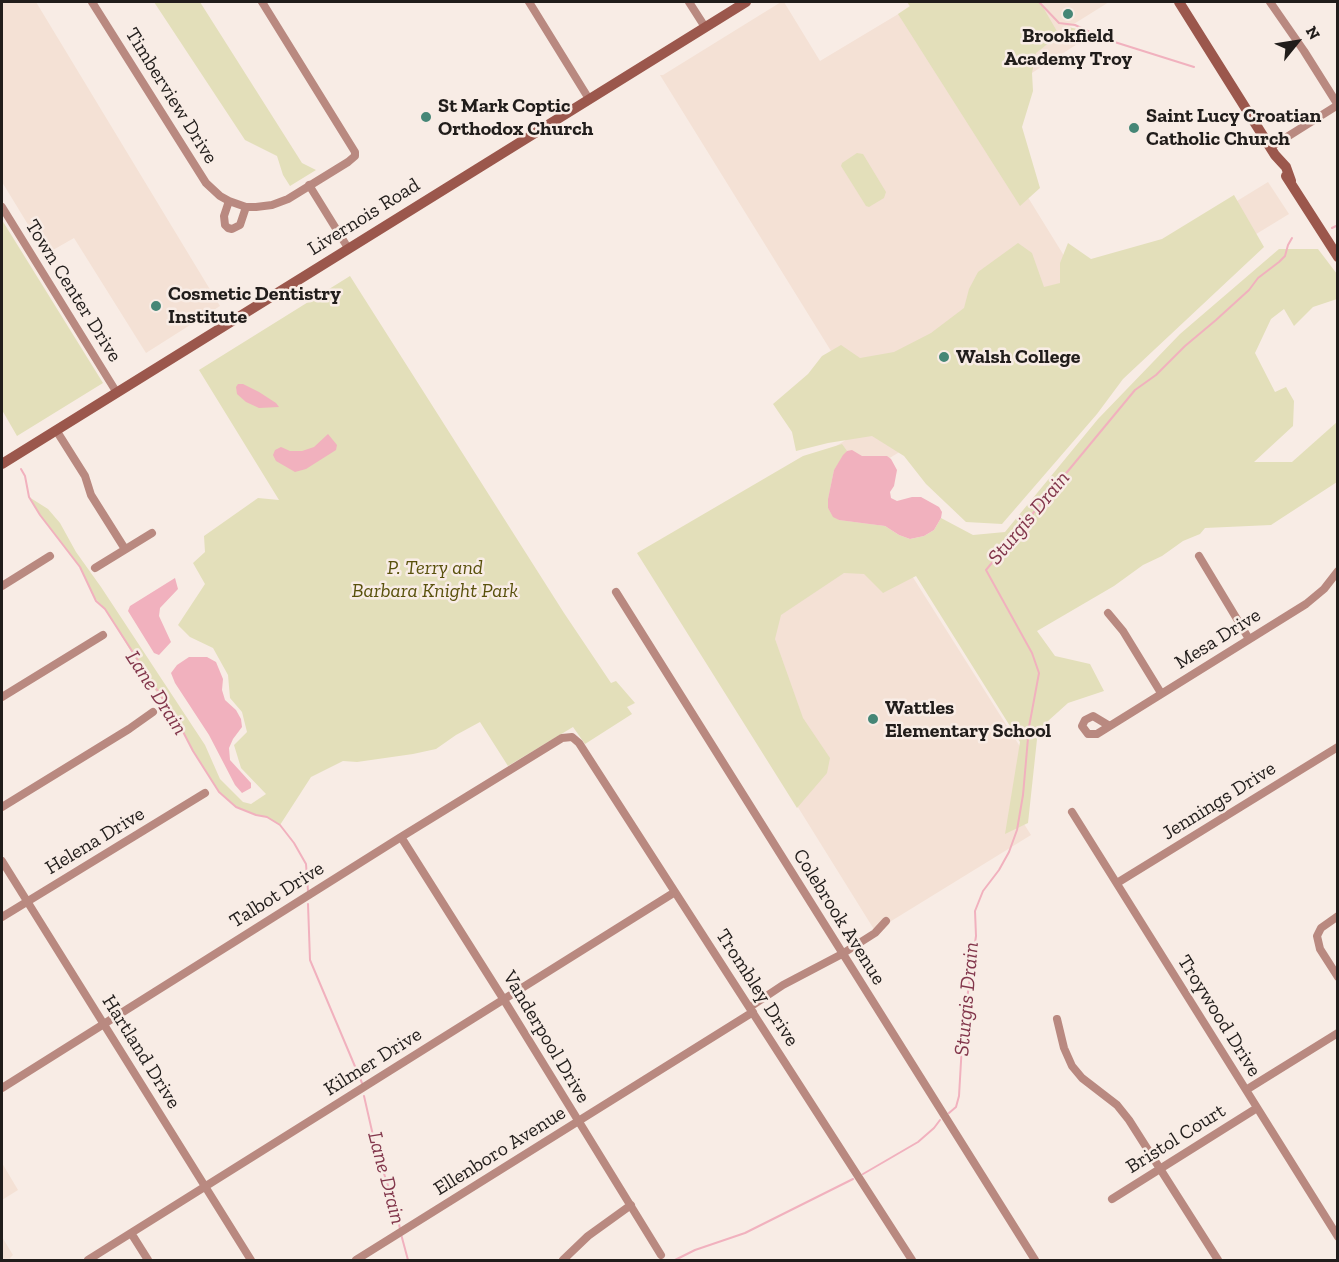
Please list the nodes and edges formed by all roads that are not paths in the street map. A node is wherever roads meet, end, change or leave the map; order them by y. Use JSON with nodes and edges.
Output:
{"nodes":[{"id":1,"x":92,"y":2,"type":"edge"},
{"id":2,"x":262,"y":2,"type":"edge"},
{"id":3,"x":529,"y":2,"type":"edge"},
{"id":4,"x":689,"y":2,"type":"edge"},
{"id":5,"x":746,"y":2,"type":"edge"},
{"id":6,"x":1179,"y":2,"type":"edge"},
{"id":7,"x":1270,"y":2,"type":"edge"},
{"id":8,"x":705,"y":27,"type":"junction"},
{"id":9,"x":589,"y":99,"type":"junction"},
{"id":10,"x":1338,"y":105,"type":"edge"},
{"id":11,"x":1273,"y":151,"type":"junction"},
{"id":12,"x":309,"y":186,"type":"junction"},
{"id":13,"x":229,"y":201,"type":"junction"},
{"id":14,"x":2,"y":207,"type":"edge"},
{"id":15,"x":246,"y":207,"type":"junction"},
{"id":16,"x":348,"y":248,"type":"junction"},
{"id":17,"x":1338,"y":257,"type":"edge"},
{"id":18,"x":117,"y":393,"type":"junction"},
{"id":19,"x":56,"y":430,"type":"junction"},
{"id":20,"x":2,"y":464,"type":"edge"},
{"id":21,"x":152,"y":532,"type":"dead end"},
{"id":22,"x":125,"y":549,"type":"junction"},
{"id":23,"x":50,"y":556,"type":"dead end"},
{"id":24,"x":1199,"y":556,"type":"dead end"},
{"id":25,"x":95,"y":568,"type":"dead end"},
{"id":26,"x":1338,"y":571,"type":"edge"},
{"id":27,"x":2,"y":586,"type":"edge"},
{"id":28,"x":616,"y":592,"type":"dead end"},
{"id":29,"x":1108,"y":613,"type":"dead end"},
{"id":30,"x":103,"y":635,"type":"dead end"},
{"id":31,"x":1250,"y":639,"type":"junction"},
{"id":32,"x":1161,"y":693,"type":"junction"},
{"id":33,"x":2,"y":697,"type":"edge"},
{"id":34,"x":153,"y":712,"type":"dead end"},
{"id":35,"x":1108,"y":725,"type":"dead end"},
{"id":36,"x":572,"y":737,"type":"joint"},
{"id":37,"x":1338,"y":747,"type":"edge"},
{"id":38,"x":205,"y":793,"type":"dead end"},
{"id":39,"x":2,"y":807,"type":"edge"},
{"id":40,"x":1072,"y":812,"type":"dead end"},
{"id":41,"x":401,"y":837,"type":"junction"},
{"id":42,"x":2,"y":861,"type":"edge"},
{"id":43,"x":1117,"y":883,"type":"junction"},
{"id":44,"x":675,"y":892,"type":"junction"},
{"id":45,"x":27,"y":901,"type":"junction"},
{"id":46,"x":1338,"y":916,"type":"edge"},
{"id":47,"x":2,"y":917,"type":"edge"},
{"id":48,"x":886,"y":921,"type":"dead end"},
{"id":49,"x":842,"y":954,"type":"junction"},
{"id":50,"x":1338,"y":977,"type":"edge"},
{"id":51,"x":504,"y":1000,"type":"junction"},
{"id":52,"x":752,"y":1009,"type":"junction"},
{"id":53,"x":1057,"y":1019,"type":"dead end"},
{"id":54,"x":103,"y":1023,"type":"junction"},
{"id":55,"x":1338,"y":1033,"type":"edge"},
{"id":56,"x":2,"y":1088,"type":"edge"},
{"id":57,"x":1246,"y":1090,"type":"junction"},
{"id":58,"x":1257,"y":1108,"type":"junction"},
{"id":59,"x":578,"y":1121,"type":"junction"},
{"id":60,"x":1160,"y":1169,"type":"junction"},
{"id":61,"x":206,"y":1187,"type":"junction"},
{"id":62,"x":1112,"y":1199,"type":"dead end"},
{"id":63,"x":631,"y":1205,"type":"junction"},
{"id":64,"x":131,"y":1233,"type":"junction"},
{"id":65,"x":1338,"y":1237,"type":"edge"},
{"id":66,"x":661,"y":1255,"type":"dead end"},
{"id":67,"x":88,"y":1260,"type":"edge"},
{"id":68,"x":148,"y":1260,"type":"edge"},
{"id":69,"x":251,"y":1260,"type":"edge"},
{"id":70,"x":356,"y":1260,"type":"edge"},
{"id":71,"x":563,"y":1260,"type":"edge"},
{"id":72,"x":912,"y":1260,"type":"edge"},
{"id":73,"x":1035,"y":1260,"type":"edge"},
{"id":74,"x":1218,"y":1260,"type":"edge"}],
"edges":[{"from":1,"to":13,"type":"street","name":"Timberview Drive"},
{"from":2,"to":12,"type":"street","name":"Timberview Drive"},
{"from":3,"to":9,"type":"street"},
{"from":4,"to":8,"type":"street"},
{"from":5,"to":8,"type":"main road","name":"Livernois Road"},
{"from":6,"to":11,"type":"main road"},
{"from":7,"to":10,"type":"street"},
{"from":8,"to":9,"type":"main road","name":"Livernois Road"},
{"from":9,"to":16,"type":"main road","name":"Livernois Road"},
{"from":10,"to":11,"type":"street"},
{"from":11,"to":17,"type":"main road"},
{"from":12,"to":15,"type":"street","name":"Timberview Drive"},
{"from":12,"to":16,"type":"street"},
{"from":13,"to":15,"type":"street","name":"Timberview Drive"},
{"from":13,"to":15,"type":"street"},
{"from":14,"to":18,"type":"street","name":"Town Center Drive"},
{"from":16,"to":18,"type":"main road","name":"Livernois Road"},
{"from":18,"to":19,"type":"main road","name":"Livernois Road"},
{"from":19,"to":20,"type":"main road","name":"Livernois Road"},
{"from":19,"to":22,"type":"street"},
{"from":21,"to":22,"type":"street"},
{"from":22,"to":25,"type":"street"},
{"from":23,"to":27,"type":"street"},
{"from":24,"to":31,"type":"street"},
{"from":26,"to":31,"type":"street","name":"Mesa Drive"},
{"from":28,"to":49,"type":"street","name":"Colebrook Avenue"},
{"from":29,"to":32,"type":"street"},
{"from":30,"to":33,"type":"street"},
{"from":31,"to":32,"type":"street","name":"Mesa Drive"},
{"from":32,"to":35,"type":"street","name":"Mesa Drive"},
{"from":34,"to":39,"type":"street"},
{"from":36,"to":41,"type":"street","name":"Talbot Drive"},
{"from":36,"to":44,"type":"street","name":"Trombley Drive"},
{"from":37,"to":43,"type":"street","name":"Jennings Drive"},
{"from":38,"to":45,"type":"street","name":"Helena Drive"},
{"from":40,"to":43,"type":"street","name":"Troywood Drive"},
{"from":41,"to":51,"type":"street","name":"Vanderpool Drive"},
{"from":41,"to":54,"type":"street","name":"Talbot Drive"},
{"from":42,"to":45,"type":"street","name":"Hartland Drive"},
{"from":43,"to":57,"type":"street","name":"Troywood Drive"},
{"from":44,"to":51,"type":"street","name":"Kilmer Drive"},
{"from":44,"to":52,"type":"street","name":"Trombley Drive"},
{"from":45,"to":47,"type":"street","name":"Helena Drive"},
{"from":45,"to":54,"type":"street","name":"Hartland Drive"},
{"from":46,"to":50,"type":"street"},
{"from":48,"to":49,"type":"street","name":"Ellenboro Avenue"},
{"from":49,"to":52,"type":"street","name":"Ellenboro Avenue"},
{"from":49,"to":73,"type":"street","name":"Colebrook Avenue"},
{"from":51,"to":59,"type":"street","name":"Vanderpool Drive"},
{"from":51,"to":61,"type":"street","name":"Kilmer Drive"},
{"from":52,"to":59,"type":"street","name":"Ellenboro Avenue"},
{"from":52,"to":72,"type":"street","name":"Trombley Drive"},
{"from":53,"to":60,"type":"street"},
{"from":54,"to":56,"type":"street","name":"Talbot Drive"},
{"from":54,"to":61,"type":"street","name":"Hartland Drive"},
{"from":55,"to":57,"type":"street"},
{"from":57,"to":58,"type":"street","name":"Troywood Drive"},
{"from":58,"to":60,"type":"street","name":"Bristol Court"},
{"from":58,"to":65,"type":"street","name":"Troywood Drive"},
{"from":59,"to":63,"type":"street","name":"Vanderpool Drive"},
{"from":59,"to":70,"type":"street","name":"Ellenboro Avenue"},
{"from":60,"to":62,"type":"street","name":"Bristol Court"},
{"from":60,"to":74,"type":"street"},
{"from":61,"to":64,"type":"street","name":"Kilmer Drive"},
{"from":61,"to":69,"type":"street","name":"Hartland Drive"},
{"from":63,"to":66,"type":"street","name":"Vanderpool Drive"},
{"from":63,"to":71,"type":"street"},
{"from":64,"to":67,"type":"street","name":"Kilmer Drive"},
{"from":64,"to":68,"type":"street"}]}
